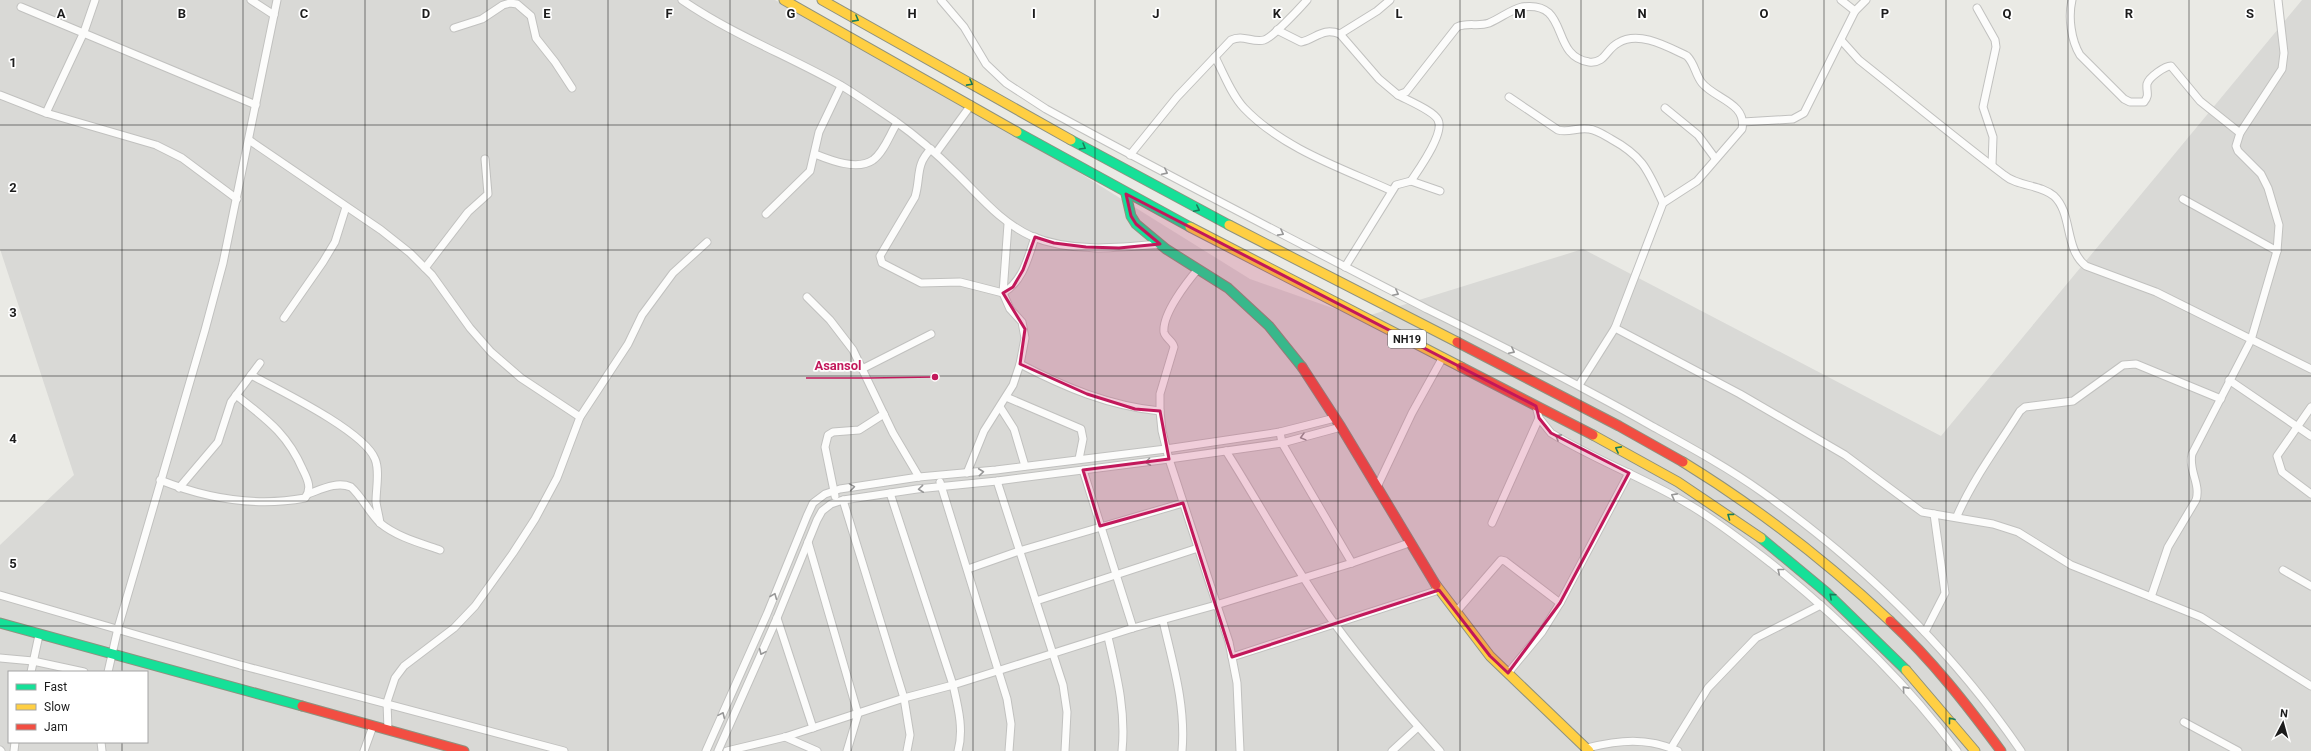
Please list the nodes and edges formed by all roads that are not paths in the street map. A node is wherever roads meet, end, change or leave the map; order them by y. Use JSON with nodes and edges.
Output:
{"nodes":[{"id":1,"x":95,"y":0,"type":"edge"},
{"id":2,"x":251,"y":0,"type":"edge"},
{"id":3,"x":277,"y":0,"type":"edge"},
{"id":4,"x":682,"y":0,"type":"edge"},
{"id":5,"x":784,"y":0,"type":"edge"},
{"id":6,"x":822,"y":0,"type":"edge"},
{"id":7,"x":941,"y":0,"type":"edge"},
{"id":8,"x":1308,"y":0,"type":"edge"},
{"id":9,"x":1390,"y":0,"type":"edge"},
{"id":10,"x":1841,"y":0,"type":"edge"},
{"id":11,"x":1866,"y":0,"type":"edge"},
{"id":12,"x":2072,"y":0,"type":"edge"},
{"id":13,"x":2278,"y":0,"type":"edge"},
{"id":14,"x":510,"y":1,"type":"edge"},
{"id":15,"x":21,"y":7,"type":"dead end"},
{"id":16,"x":1976,"y":8,"type":"dead end"},
{"id":17,"x":1855,"y":11,"type":"junction"},
{"id":18,"x":274,"y":15,"type":"junction"},
{"id":19,"x":454,"y":28,"type":"dead end"},
{"id":20,"x":1277,"y":30,"type":"junction"},
{"id":21,"x":84,"y":32,"type":"junction"},
{"id":22,"x":1340,"y":34,"type":"junction"},
{"id":23,"x":1841,"y":40,"type":"junction"},
{"id":24,"x":1215,"y":57,"type":"junction"},
{"id":25,"x":841,"y":86,"type":"junction"},
{"id":26,"x":572,"y":88,"type":"dead end"},
{"id":27,"x":0,"y":95,"type":"edge"},
{"id":28,"x":1398,"y":96,"type":"junction"},
{"id":29,"x":1510,"y":96,"type":"dead end"},
{"id":30,"x":256,"y":105,"type":"junction"},
{"id":31,"x":971,"y":105,"type":"junction"},
{"id":32,"x":1665,"y":108,"type":"dead end"},
{"id":33,"x":46,"y":113,"type":"junction"},
{"id":34,"x":1743,"y":122,"type":"junction"},
{"id":35,"x":897,"y":123,"type":"junction"},
{"id":36,"x":2240,"y":133,"type":"junction"},
{"id":37,"x":249,"y":140,"type":"junction"},
{"id":38,"x":933,"y":151,"type":"junction"},
{"id":39,"x":815,"y":154,"type":"junction"},
{"id":40,"x":1130,"y":155,"type":"junction"},
{"id":41,"x":1715,"y":158,"type":"junction"},
{"id":42,"x":485,"y":159,"type":"dead end"},
{"id":43,"x":1992,"y":165,"type":"junction"},
{"id":44,"x":1411,"y":181,"type":"junction"},
{"id":45,"x":1390,"y":190,"type":"junction"},
{"id":46,"x":1440,"y":191,"type":"dead end"},
{"id":47,"x":1126,"y":194,"type":"junction"},
{"id":48,"x":236,"y":199,"type":"junction"},
{"id":49,"x":2183,"y":199,"type":"dead end"},
{"id":50,"x":1663,"y":203,"type":"junction"},
{"id":51,"x":346,"y":207,"type":"junction"},
{"id":52,"x":766,"y":214,"type":"dead end"},
{"id":53,"x":1008,"y":224,"type":"junction"},
{"id":54,"x":1035,"y":237,"type":"junction"},
{"id":55,"x":707,"y":242,"type":"dead end"},
{"id":56,"x":1160,"y":244,"type":"junction"},
{"id":57,"x":2277,"y":251,"type":"junction"},
{"id":58,"x":1345,"y":267,"type":"junction"},
{"id":59,"x":425,"y":268,"type":"junction"},
{"id":60,"x":1198,"y":269,"type":"junction"},
{"id":61,"x":1003,"y":293,"type":"junction"},
{"id":62,"x":807,"y":298,"type":"dead end"},
{"id":63,"x":284,"y":318,"type":"dead end"},
{"id":64,"x":1615,"y":328,"type":"junction"},
{"id":65,"x":931,"y":334,"type":"dead end"},
{"id":66,"x":2252,"y":340,"type":"junction"},
{"id":67,"x":1443,"y":357,"type":"junction"},
{"id":68,"x":260,"y":363,"type":"dead end"},
{"id":69,"x":1020,"y":364,"type":"junction"},
{"id":70,"x":862,"y":369,"type":"junction"},
{"id":71,"x":2311,"y":369,"type":"edge"},
{"id":72,"x":251,"y":375,"type":"junction"},
{"id":73,"x":2229,"y":380,"type":"junction"},
{"id":74,"x":1579,"y":385,"type":"junction"},
{"id":75,"x":236,"y":395,"type":"junction"},
{"id":76,"x":1006,"y":397,"type":"junction"},
{"id":77,"x":2221,"y":398,"type":"junction"},
{"id":78,"x":1536,"y":406,"type":"junction"},
{"id":79,"x":1000,"y":407,"type":"junction"},
{"id":80,"x":2311,"y":407,"type":"edge"},
{"id":81,"x":1160,"y":411,"type":"junction"},
{"id":82,"x":884,"y":414,"type":"junction"},
{"id":83,"x":580,"y":417,"type":"junction"},
{"id":84,"x":1336,"y":418,"type":"junction"},
{"id":85,"x":1539,"y":418,"type":"junction"},
{"id":86,"x":1341,"y":426,"type":"junction"},
{"id":87,"x":2297,"y":426,"type":"junction"},
{"id":88,"x":1280,"y":432,"type":"junction"},
{"id":89,"x":2311,"y":436,"type":"edge"},
{"id":90,"x":1282,"y":443,"type":"junction"},
{"id":91,"x":1166,"y":449,"type":"junction"},
{"id":92,"x":1226,"y":451,"type":"junction"},
{"id":93,"x":1079,"y":459,"type":"junction"},
{"id":94,"x":1169,"y":459,"type":"junction"},
{"id":95,"x":1025,"y":466,"type":"junction"},
{"id":96,"x":1082,"y":470,"type":"junction"},
{"id":97,"x":967,"y":473,"type":"junction"},
{"id":98,"x":1629,"y":473,"type":"junction"},
{"id":99,"x":939,"y":476,"type":"junction"},
{"id":100,"x":919,"y":477,"type":"junction"},
{"id":101,"x":160,"y":480,"type":"junction"},
{"id":102,"x":997,"y":481,"type":"junction"},
{"id":103,"x":940,"y":487,"type":"junction"},
{"id":104,"x":1377,"y":487,"type":"junction"},
{"id":105,"x":179,"y":488,"type":"junction"},
{"id":106,"x":834,"y":491,"type":"junction"},
{"id":107,"x":890,"y":493,"type":"junction"},
{"id":108,"x":308,"y":494,"type":"junction"},
{"id":109,"x":2311,"y":494,"type":"edge"},
{"id":110,"x":840,"y":501,"type":"junction"},
{"id":111,"x":1183,"y":503,"type":"junction"},
{"id":112,"x":1934,"y":514,"type":"junction"},
{"id":113,"x":1957,"y":516,"type":"junction"},
{"id":114,"x":380,"y":523,"type":"junction"},
{"id":115,"x":1492,"y":523,"type":"dead end"},
{"id":116,"x":1100,"y":526,"type":"junction"},
{"id":117,"x":808,"y":542,"type":"junction"},
{"id":118,"x":1409,"y":543,"type":"junction"},
{"id":119,"x":1198,"y":548,"type":"junction"},
{"id":120,"x":440,"y":550,"type":"dead end"},
{"id":121,"x":1019,"y":551,"type":"junction"},
{"id":122,"x":1352,"y":563,"type":"junction"},
{"id":123,"x":968,"y":569,"type":"junction"},
{"id":124,"x":2283,"y":570,"type":"dead end"},
{"id":125,"x":1116,"y":574,"type":"junction"},
{"id":126,"x":1303,"y":578,"type":"junction"},
{"id":127,"x":2311,"y":586,"type":"edge"},
{"id":128,"x":1438,"y":590,"type":"junction"},
{"id":129,"x":0,"y":595,"type":"edge"},
{"id":130,"x":2151,"y":597,"type":"junction"},
{"id":131,"x":1036,"y":601,"type":"junction"},
{"id":132,"x":1560,"y":603,"type":"junction"},
{"id":133,"x":1216,"y":605,"type":"junction"},
{"id":134,"x":1820,"y":605,"type":"junction"},
{"id":135,"x":1456,"y":612,"type":"junction"},
{"id":136,"x":777,"y":618,"type":"junction"},
{"id":137,"x":1163,"y":621,"type":"junction"},
{"id":138,"x":1334,"y":622,"type":"junction"},
{"id":139,"x":0,"y":624,"type":"edge"},
{"id":140,"x":118,"y":628,"type":"junction"},
{"id":141,"x":1133,"y":628,"type":"junction"},
{"id":142,"x":1925,"y":632,"type":"junction"},
{"id":143,"x":39,"y":635,"type":"junction"},
{"id":144,"x":1108,"y":637,"type":"junction"},
{"id":145,"x":1053,"y":653,"type":"junction"},
{"id":146,"x":112,"y":656,"type":"junction"},
{"id":147,"x":1232,"y":656,"type":"junction"},
{"id":148,"x":0,"y":658,"type":"edge"},
{"id":149,"x":33,"y":661,"type":"junction"},
{"id":150,"x":999,"y":670,"type":"junction"},
{"id":151,"x":34,"y":671,"type":"edge"},
{"id":152,"x":79,"y":671,"type":"edge"},
{"id":153,"x":108,"y":671,"type":"edge"},
{"id":154,"x":1508,"y":673,"type":"junction"},
{"id":155,"x":953,"y":685,"type":"junction"},
{"id":156,"x":2311,"y":686,"type":"edge"},
{"id":157,"x":904,"y":698,"type":"junction"},
{"id":158,"x":387,"y":702,"type":"junction"},
{"id":159,"x":858,"y":714,"type":"junction"},
{"id":160,"x":2184,"y":722,"type":"dead end"},
{"id":161,"x":373,"y":726,"type":"junction"},
{"id":162,"x":1418,"y":727,"type":"junction"},
{"id":163,"x":813,"y":728,"type":"junction"},
{"id":164,"x":388,"y":730,"type":"junction"},
{"id":165,"x":785,"y":737,"type":"junction"},
{"id":166,"x":1588,"y":750,"type":"edge"},
{"id":167,"x":1675,"y":750,"type":"edge"},
{"id":168,"x":364,"y":751,"type":"edge"},
{"id":169,"x":464,"y":751,"type":"edge"},
{"id":170,"x":564,"y":751,"type":"edge"},
{"id":171,"x":706,"y":751,"type":"edge"},
{"id":172,"x":718,"y":751,"type":"edge"},
{"id":173,"x":727,"y":751,"type":"edge"},
{"id":174,"x":817,"y":751,"type":"edge"},
{"id":175,"x":847,"y":751,"type":"edge"},
{"id":176,"x":907,"y":751,"type":"edge"},
{"id":177,"x":958,"y":751,"type":"edge"},
{"id":178,"x":1009,"y":751,"type":"edge"},
{"id":179,"x":1065,"y":751,"type":"edge"},
{"id":180,"x":1122,"y":751,"type":"edge"},
{"id":181,"x":1182,"y":751,"type":"edge"},
{"id":182,"x":1240,"y":751,"type":"edge"},
{"id":183,"x":1392,"y":751,"type":"edge"},
{"id":184,"x":1440,"y":751,"type":"edge"},
{"id":185,"x":1957,"y":751,"type":"edge"},
{"id":186,"x":1975,"y":751,"type":"edge"},
{"id":187,"x":2001,"y":751,"type":"edge"},
{"id":188,"x":2021,"y":751,"type":"edge"},
{"id":189,"x":2238,"y":751,"type":"edge"}],
"edges":[{"from":1,"to":21,"type":"street"},
{"from":2,"to":18,"type":"street"},
{"from":3,"to":18,"type":"street"},
{"from":4,"to":25,"type":"street"},
{"from":5,"to":31,"type":"main road","number":"NH19"},
{"from":6,"to":187,"type":"main road","number":"NH19","one_way":true},
{"from":7,"to":40,"type":"street"},
{"from":8,"to":20,"type":"street"},
{"from":9,"to":22,"type":"street"},
{"from":10,"to":17,"type":"street"},
{"from":11,"to":17,"type":"street"},
{"from":12,"to":36,"type":"street"},
{"from":13,"to":36,"type":"street"},
{"from":14,"to":19,"type":"street"},
{"from":14,"to":26,"type":"street"},
{"from":15,"to":21,"type":"street"},
{"from":16,"to":43,"type":"street"},
{"from":17,"to":23,"type":"street"},
{"from":18,"to":30,"type":"street"},
{"from":20,"to":22,"type":"street"},
{"from":20,"to":24,"type":"street"},
{"from":21,"to":30,"type":"street"},
{"from":21,"to":33,"type":"street"},
{"from":22,"to":28,"type":"street"},
{"from":23,"to":34,"type":"street"},
{"from":23,"to":43,"type":"street"},
{"from":24,"to":40,"type":"street"},
{"from":24,"to":45,"type":"street"},
{"from":25,"to":35,"type":"street"},
{"from":25,"to":39,"type":"street"},
{"from":27,"to":33,"type":"street"},
{"from":28,"to":34,"type":"street"},
{"from":28,"to":44,"type":"street"},
{"from":29,"to":50,"type":"street"},
{"from":30,"to":37,"type":"street"},
{"from":31,"to":38,"type":"street"},
{"from":31,"to":47,"type":"main road","number":"NH19"},
{"from":32,"to":41,"type":"street"},
{"from":33,"to":48,"type":"street"},
{"from":34,"to":41,"type":"street"},
{"from":35,"to":38,"type":"street"},
{"from":35,"to":39,"type":"street"},
{"from":36,"to":57,"type":"street"},
{"from":37,"to":48,"type":"street"},
{"from":37,"to":51,"type":"street"},
{"from":38,"to":53,"type":"street"},
{"from":38,"to":61,"type":"street"},
{"from":39,"to":52,"type":"street"},
{"from":40,"to":58,"type":"street","one_way":true},
{"from":41,"to":50,"type":"street"},
{"from":42,"to":59,"type":"street"},
{"from":43,"to":66,"type":"street"},
{"from":44,"to":45,"type":"street"},
{"from":44,"to":46,"type":"street"},
{"from":45,"to":58,"type":"street"},
{"from":47,"to":56,"type":"main road"},
{"from":47,"to":67,"type":"main road","number":"NH19"},
{"from":48,"to":101,"type":"street"},
{"from":49,"to":57,"type":"street"},
{"from":50,"to":64,"type":"street"},
{"from":51,"to":59,"type":"street"},
{"from":51,"to":63,"type":"street"},
{"from":53,"to":54,"type":"street"},
{"from":53,"to":61,"type":"street"},
{"from":54,"to":56,"type":"street"},
{"from":54,"to":61,"type":"street"},
{"from":55,"to":83,"type":"street"},
{"from":56,"to":60,"type":"main road"},
{"from":57,"to":66,"type":"street"},
{"from":58,"to":74,"type":"street","one_way":true},
{"from":59,"to":83,"type":"street"},
{"from":60,"to":81,"type":"street"},
{"from":60,"to":84,"type":"main road"},
{"from":61,"to":69,"type":"street"},
{"from":62,"to":70,"type":"street"},
{"from":64,"to":74,"type":"street"},
{"from":64,"to":112,"type":"street"},
{"from":65,"to":70,"type":"street"},
{"from":66,"to":71,"type":"street"},
{"from":66,"to":73,"type":"street"},
{"from":67,"to":78,"type":"main road","number":"NH19"},
{"from":67,"to":104,"type":"street"},
{"from":68,"to":72,"type":"street"},
{"from":69,"to":76,"type":"street"},
{"from":69,"to":81,"type":"street"},
{"from":70,"to":82,"type":"street"},
{"from":72,"to":75,"type":"street"},
{"from":72,"to":114,"type":"street"},
{"from":73,"to":77,"type":"street"},
{"from":73,"to":87,"type":"street"},
{"from":74,"to":142,"type":"street"},
{"from":75,"to":105,"type":"street"},
{"from":75,"to":108,"type":"street"},
{"from":76,"to":79,"type":"street"},
{"from":76,"to":93,"type":"street"},
{"from":77,"to":113,"type":"street"},
{"from":77,"to":130,"type":"street"},
{"from":78,"to":85,"type":"street"},
{"from":186,"to":78,"type":"main road","number":"NH19","one_way":true},
{"from":79,"to":95,"type":"street"},
{"from":79,"to":97,"type":"street"},
{"from":80,"to":87,"type":"street"},
{"from":81,"to":91,"type":"street"},
{"from":82,"to":100,"type":"street"},
{"from":82,"to":106,"type":"street"},
{"from":83,"to":158,"type":"street"},
{"from":84,"to":86,"type":"main road"},
{"from":84,"to":88,"type":"street"},
{"from":98,"to":85,"type":"street","one_way":true},
{"from":85,"to":115,"type":"street"},
{"from":86,"to":90,"type":"street","one_way":true},
{"from":86,"to":104,"type":"main road"},
{"from":87,"to":89,"type":"street"},
{"from":87,"to":109,"type":"street"},
{"from":88,"to":90,"type":"street"},
{"from":88,"to":91,"type":"street"},
{"from":90,"to":92,"type":"street"},
{"from":90,"to":122,"type":"street"},
{"from":91,"to":93,"type":"street"},
{"from":91,"to":94,"type":"street"},
{"from":92,"to":94,"type":"street"},
{"from":92,"to":126,"type":"street"},
{"from":93,"to":95,"type":"street"},
{"from":94,"to":96,"type":"street","one_way":true},
{"from":94,"to":111,"type":"street"},
{"from":97,"to":95,"type":"street","one_way":true},
{"from":96,"to":102,"type":"street"},
{"from":96,"to":116,"type":"street"},
{"from":97,"to":99,"type":"street"},
{"from":98,"to":132,"type":"street"},
{"from":134,"to":98,"type":"street","one_way":true},
{"from":99,"to":100,"type":"street"},
{"from":99,"to":103,"type":"street"},
{"from":106,"to":100,"type":"street","one_way":true},
{"from":101,"to":105,"type":"street"},
{"from":101,"to":140,"type":"street"},
{"from":102,"to":103,"type":"street"},
{"from":102,"to":121,"type":"street"},
{"from":103,"to":107,"type":"street","one_way":true},
{"from":103,"to":123,"type":"street"},
{"from":104,"to":118,"type":"main road"},
{"from":105,"to":108,"type":"street"},
{"from":106,"to":110,"type":"street"},
{"from":171,"to":106,"type":"street","one_way":true},
{"from":107,"to":110,"type":"street"},
{"from":107,"to":155,"type":"street"},
{"from":108,"to":114,"type":"street"},
{"from":110,"to":117,"type":"street"},
{"from":110,"to":157,"type":"street"},
{"from":111,"to":116,"type":"street"},
{"from":111,"to":119,"type":"street"},
{"from":112,"to":113,"type":"street"},
{"from":112,"to":142,"type":"street"},
{"from":113,"to":130,"type":"street"},
{"from":114,"to":120,"type":"street"},
{"from":116,"to":121,"type":"street"},
{"from":116,"to":125,"type":"street"},
{"from":117,"to":136,"type":"street"},
{"from":117,"to":159,"type":"street"},
{"from":118,"to":122,"type":"street"},
{"from":118,"to":128,"type":"main road"},
{"from":119,"to":125,"type":"street"},
{"from":119,"to":133,"type":"street"},
{"from":121,"to":123,"type":"street"},
{"from":121,"to":131,"type":"street"},
{"from":122,"to":126,"type":"street"},
{"from":123,"to":150,"type":"street"},
{"from":124,"to":127,"type":"street"},
{"from":125,"to":131,"type":"street"},
{"from":125,"to":141,"type":"street"},
{"from":126,"to":133,"type":"street"},
{"from":126,"to":138,"type":"street"},
{"from":128,"to":135,"type":"main road"},
{"from":128,"to":138,"type":"street"},
{"from":129,"to":140,"type":"street"},
{"from":130,"to":156,"type":"street"},
{"from":131,"to":145,"type":"street"},
{"from":132,"to":135,"type":"street"},
{"from":132,"to":154,"type":"street"},
{"from":133,"to":137,"type":"street"},
{"from":133,"to":147,"type":"street"},
{"from":134,"to":167,"type":"street"},
{"from":185,"to":134,"type":"street","one_way":true},
{"from":135,"to":154,"type":"main road"},
{"from":136,"to":163,"type":"street"},
{"from":136,"to":172,"type":"street","one_way":true},
{"from":137,"to":141,"type":"street"},
{"from":137,"to":181,"type":"street"},
{"from":138,"to":147,"type":"street"},
{"from":138,"to":162,"type":"street"},
{"from":139,"to":143,"type":"main road"},
{"from":140,"to":146,"type":"street"},
{"from":140,"to":158,"type":"street"},
{"from":141,"to":144,"type":"street"},
{"from":142,"to":188,"type":"street"},
{"from":143,"to":146,"type":"main road"},
{"from":143,"to":149,"type":"street"},
{"from":144,"to":145,"type":"street"},
{"from":144,"to":180,"type":"street"},
{"from":145,"to":150,"type":"street"},
{"from":145,"to":179,"type":"street"},
{"from":146,"to":153,"type":"street"},
{"from":146,"to":161,"type":"main road"},
{"from":147,"to":182,"type":"street"},
{"from":148,"to":149,"type":"street"},
{"from":149,"to":151,"type":"street"},
{"from":149,"to":152,"type":"street"},
{"from":150,"to":155,"type":"street"},
{"from":150,"to":178,"type":"street"},
{"from":154,"to":166,"type":"main road"},
{"from":155,"to":157,"type":"street"},
{"from":155,"to":177,"type":"street"},
{"from":157,"to":159,"type":"street"},
{"from":157,"to":176,"type":"street"},
{"from":158,"to":164,"type":"street"},
{"from":158,"to":170,"type":"street"},
{"from":159,"to":163,"type":"street"},
{"from":159,"to":175,"type":"street"},
{"from":160,"to":189,"type":"street"},
{"from":161,"to":164,"type":"main road"},
{"from":161,"to":168,"type":"street"},
{"from":162,"to":183,"type":"street"},
{"from":162,"to":184,"type":"street"},
{"from":163,"to":165,"type":"street"},
{"from":164,"to":169,"type":"main road"},
{"from":165,"to":173,"type":"street"},
{"from":165,"to":174,"type":"street"},
{"from":166,"to":167,"type":"street"}]}
